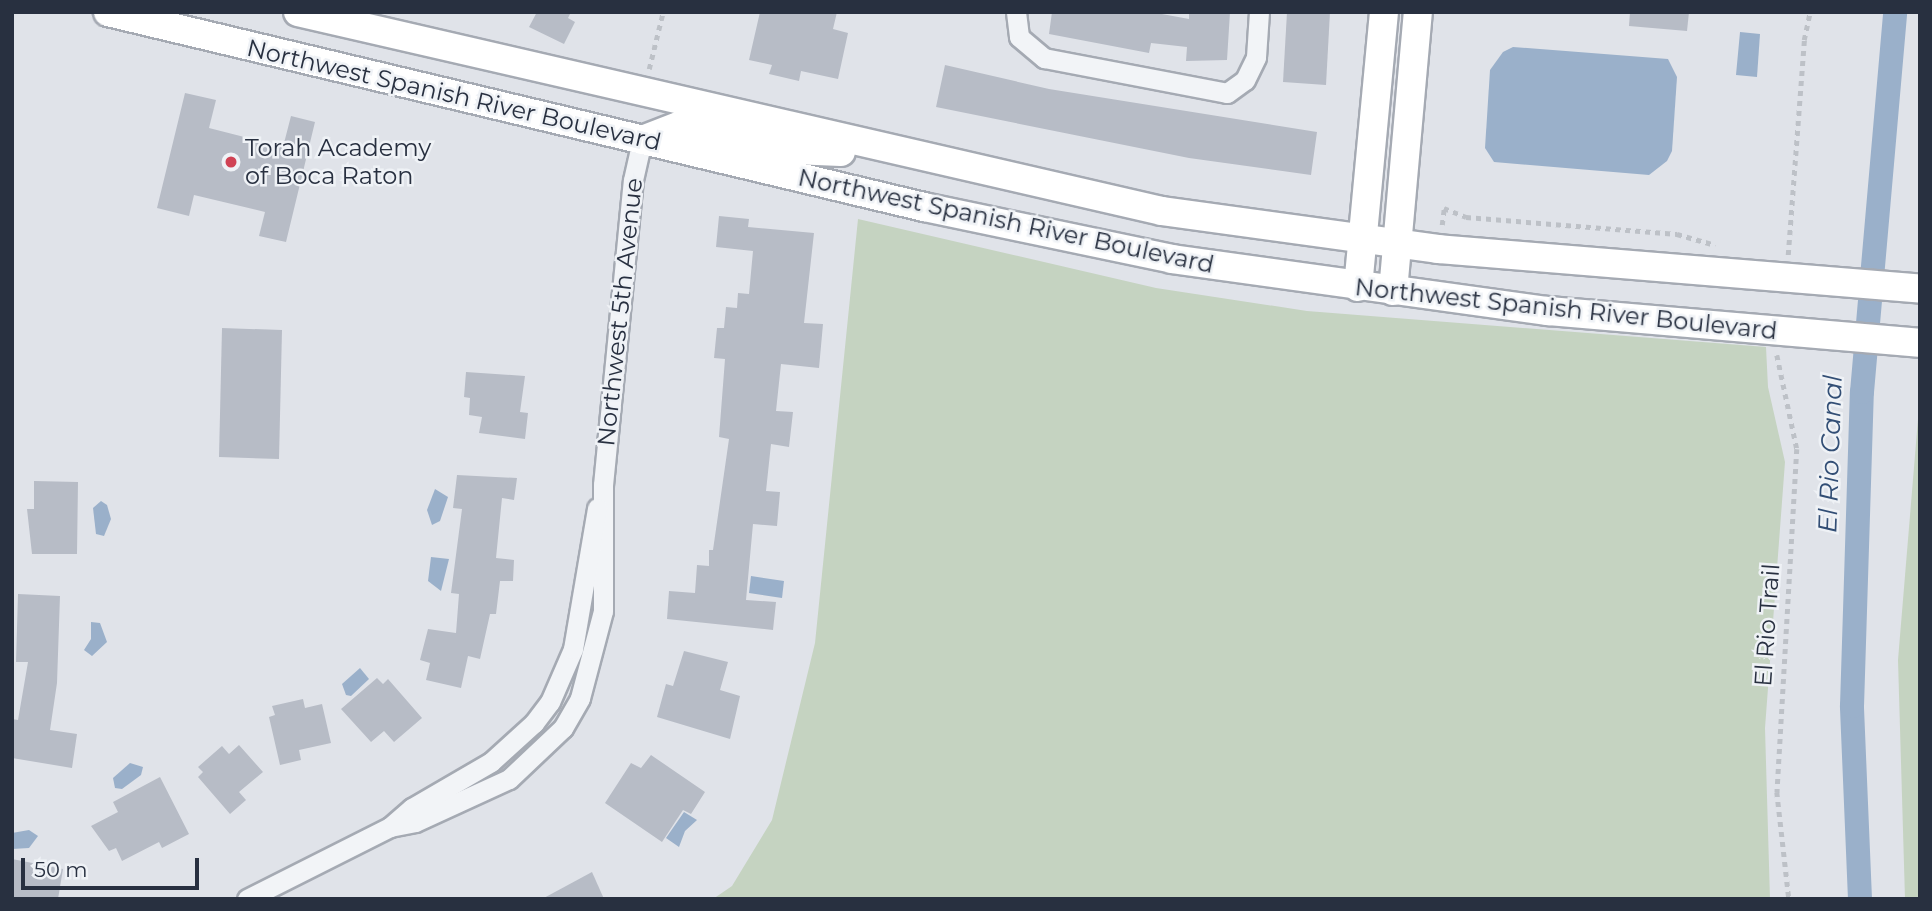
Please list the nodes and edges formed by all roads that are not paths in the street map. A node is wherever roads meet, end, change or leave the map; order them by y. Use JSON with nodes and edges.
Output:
{"nodes":[{"id":1,"x":108,"y":12,"type":"edge"},
{"id":2,"x":298,"y":12,"type":"edge"},
{"id":3,"x":1016,"y":12,"type":"edge"},
{"id":4,"x":1259,"y":12,"type":"edge"},
{"id":5,"x":1384,"y":12,"type":"edge"},
{"id":6,"x":1418,"y":12,"type":"edge"},
{"id":7,"x":642,"y":140,"type":"junction"},
{"id":8,"x":903,"y":154,"type":"junction"},
{"id":9,"x":1363,"y":241,"type":"junction"},
{"id":10,"x":1397,"y":244,"type":"junction"},
{"id":11,"x":1358,"y":287,"type":"junction"},
{"id":12,"x":1920,"y":289,"type":"edge"},
{"id":13,"x":1393,"y":291,"type":"junction"},
{"id":14,"x":1920,"y":343,"type":"edge"},
{"id":15,"x":247,"y":899,"type":"edge"}],
"edges":[{"from":1,"to":7,"type":"main road","name":"Northwest Spanish River Boulevard"},
{"from":2,"to":8,"type":"main road","name":"Northwest Spanish River Boulevard"},
{"from":3,"to":4,"type":"street"},
{"from":5,"to":9,"type":"main road"},
{"from":6,"to":10,"type":"main road"},
{"from":7,"to":8,"type":"main road"},
{"from":7,"to":11,"type":"main road","name":"Northwest Spanish River Boulevard"},
{"from":7,"to":15,"type":"street","name":"Northwest 5th Avenue"},
{"from":8,"to":9,"type":"main road","name":"Northwest Spanish River Boulevard"},
{"from":9,"to":10,"type":"main road","name":"Northwest Spanish River Boulevard"},
{"from":9,"to":11,"type":"main road"},
{"from":10,"to":12,"type":"main road","name":"Northwest Spanish River Boulevard"},
{"from":10,"to":13,"type":"main road"},
{"from":11,"to":13,"type":"main road","name":"Northwest Spanish River Boulevard"},
{"from":13,"to":14,"type":"main road","name":"Northwest Spanish River Boulevard"}]}
